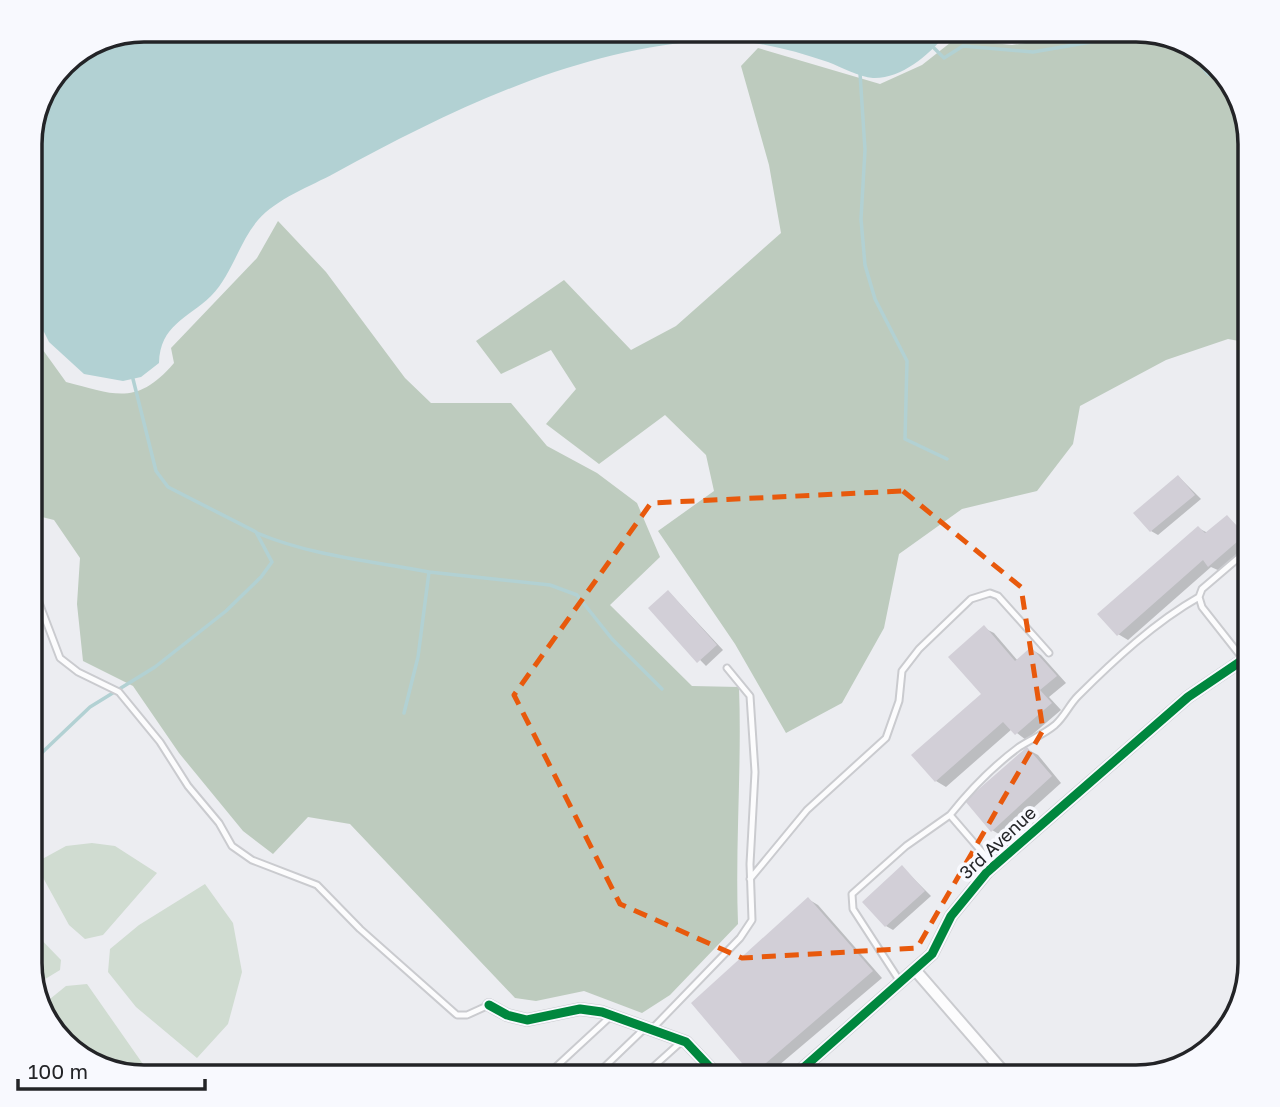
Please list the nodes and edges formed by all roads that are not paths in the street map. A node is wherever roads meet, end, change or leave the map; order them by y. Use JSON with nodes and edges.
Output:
{"nodes":[{"id":1,"x":1238,"y":558,"type":"edge"},
{"id":2,"x":1199,"y":597,"type":"junction"},
{"id":3,"x":42,"y":611,"type":"edge"},
{"id":4,"x":1238,"y":647,"type":"edge"},
{"id":5,"x":1049,"y":653,"type":"dead end"},
{"id":6,"x":1238,"y":663,"type":"edge"},
{"id":7,"x":727,"y":668,"type":"dead end"},
{"id":8,"x":950,"y":815,"type":"junction"},
{"id":9,"x":993,"y":866,"type":"junction"},
{"id":10,"x":750,"y":879,"type":"junction"},
{"id":11,"x":916,"y":971,"type":"junction"},
{"id":12,"x":901,"y":983,"type":"junction"},
{"id":13,"x":489,"y":1005,"type":"joint"},
{"id":14,"x":611,"y":1016,"type":"junction"},
{"id":15,"x":648,"y":1029,"type":"junction"},
{"id":16,"x":682,"y":1041,"type":"junction"},
{"id":17,"x":558,"y":1065,"type":"edge"},
{"id":18,"x":608,"y":1065,"type":"edge"},
{"id":19,"x":655,"y":1065,"type":"edge"},
{"id":20,"x":707,"y":1065,"type":"edge"},
{"id":21,"x":807,"y":1065,"type":"edge"},
{"id":22,"x":998,"y":1065,"type":"edge"}],
"edges":[{"from":1,"to":2,"type":"lane"},
{"from":2,"to":4,"type":"lane"},
{"from":2,"to":8,"type":"lane"},
{"from":3,"to":13,"type":"lane"},
{"from":5,"to":10,"type":"lane"},
{"from":6,"to":9,"type":"street","name":"3rd Avenue"},
{"from":7,"to":10,"type":"lane"},
{"from":8,"to":9,"type":"lane"},
{"from":8,"to":12,"type":"lane"},
{"from":9,"to":11,"type":"street","name":"3rd Avenue"},
{"from":10,"to":15,"type":"lane"},
{"from":11,"to":12,"type":"street","name":"3rd Avenue"},
{"from":11,"to":22,"type":"street"},
{"from":12,"to":21,"type":"street","name":"3rd Avenue"},
{"from":13,"to":14,"type":"street"},
{"from":14,"to":15,"type":"street"},
{"from":14,"to":17,"type":"lane"},
{"from":15,"to":16,"type":"street"},
{"from":15,"to":18,"type":"lane"},
{"from":16,"to":19,"type":"lane"},
{"from":16,"to":20,"type":"street"}]}
